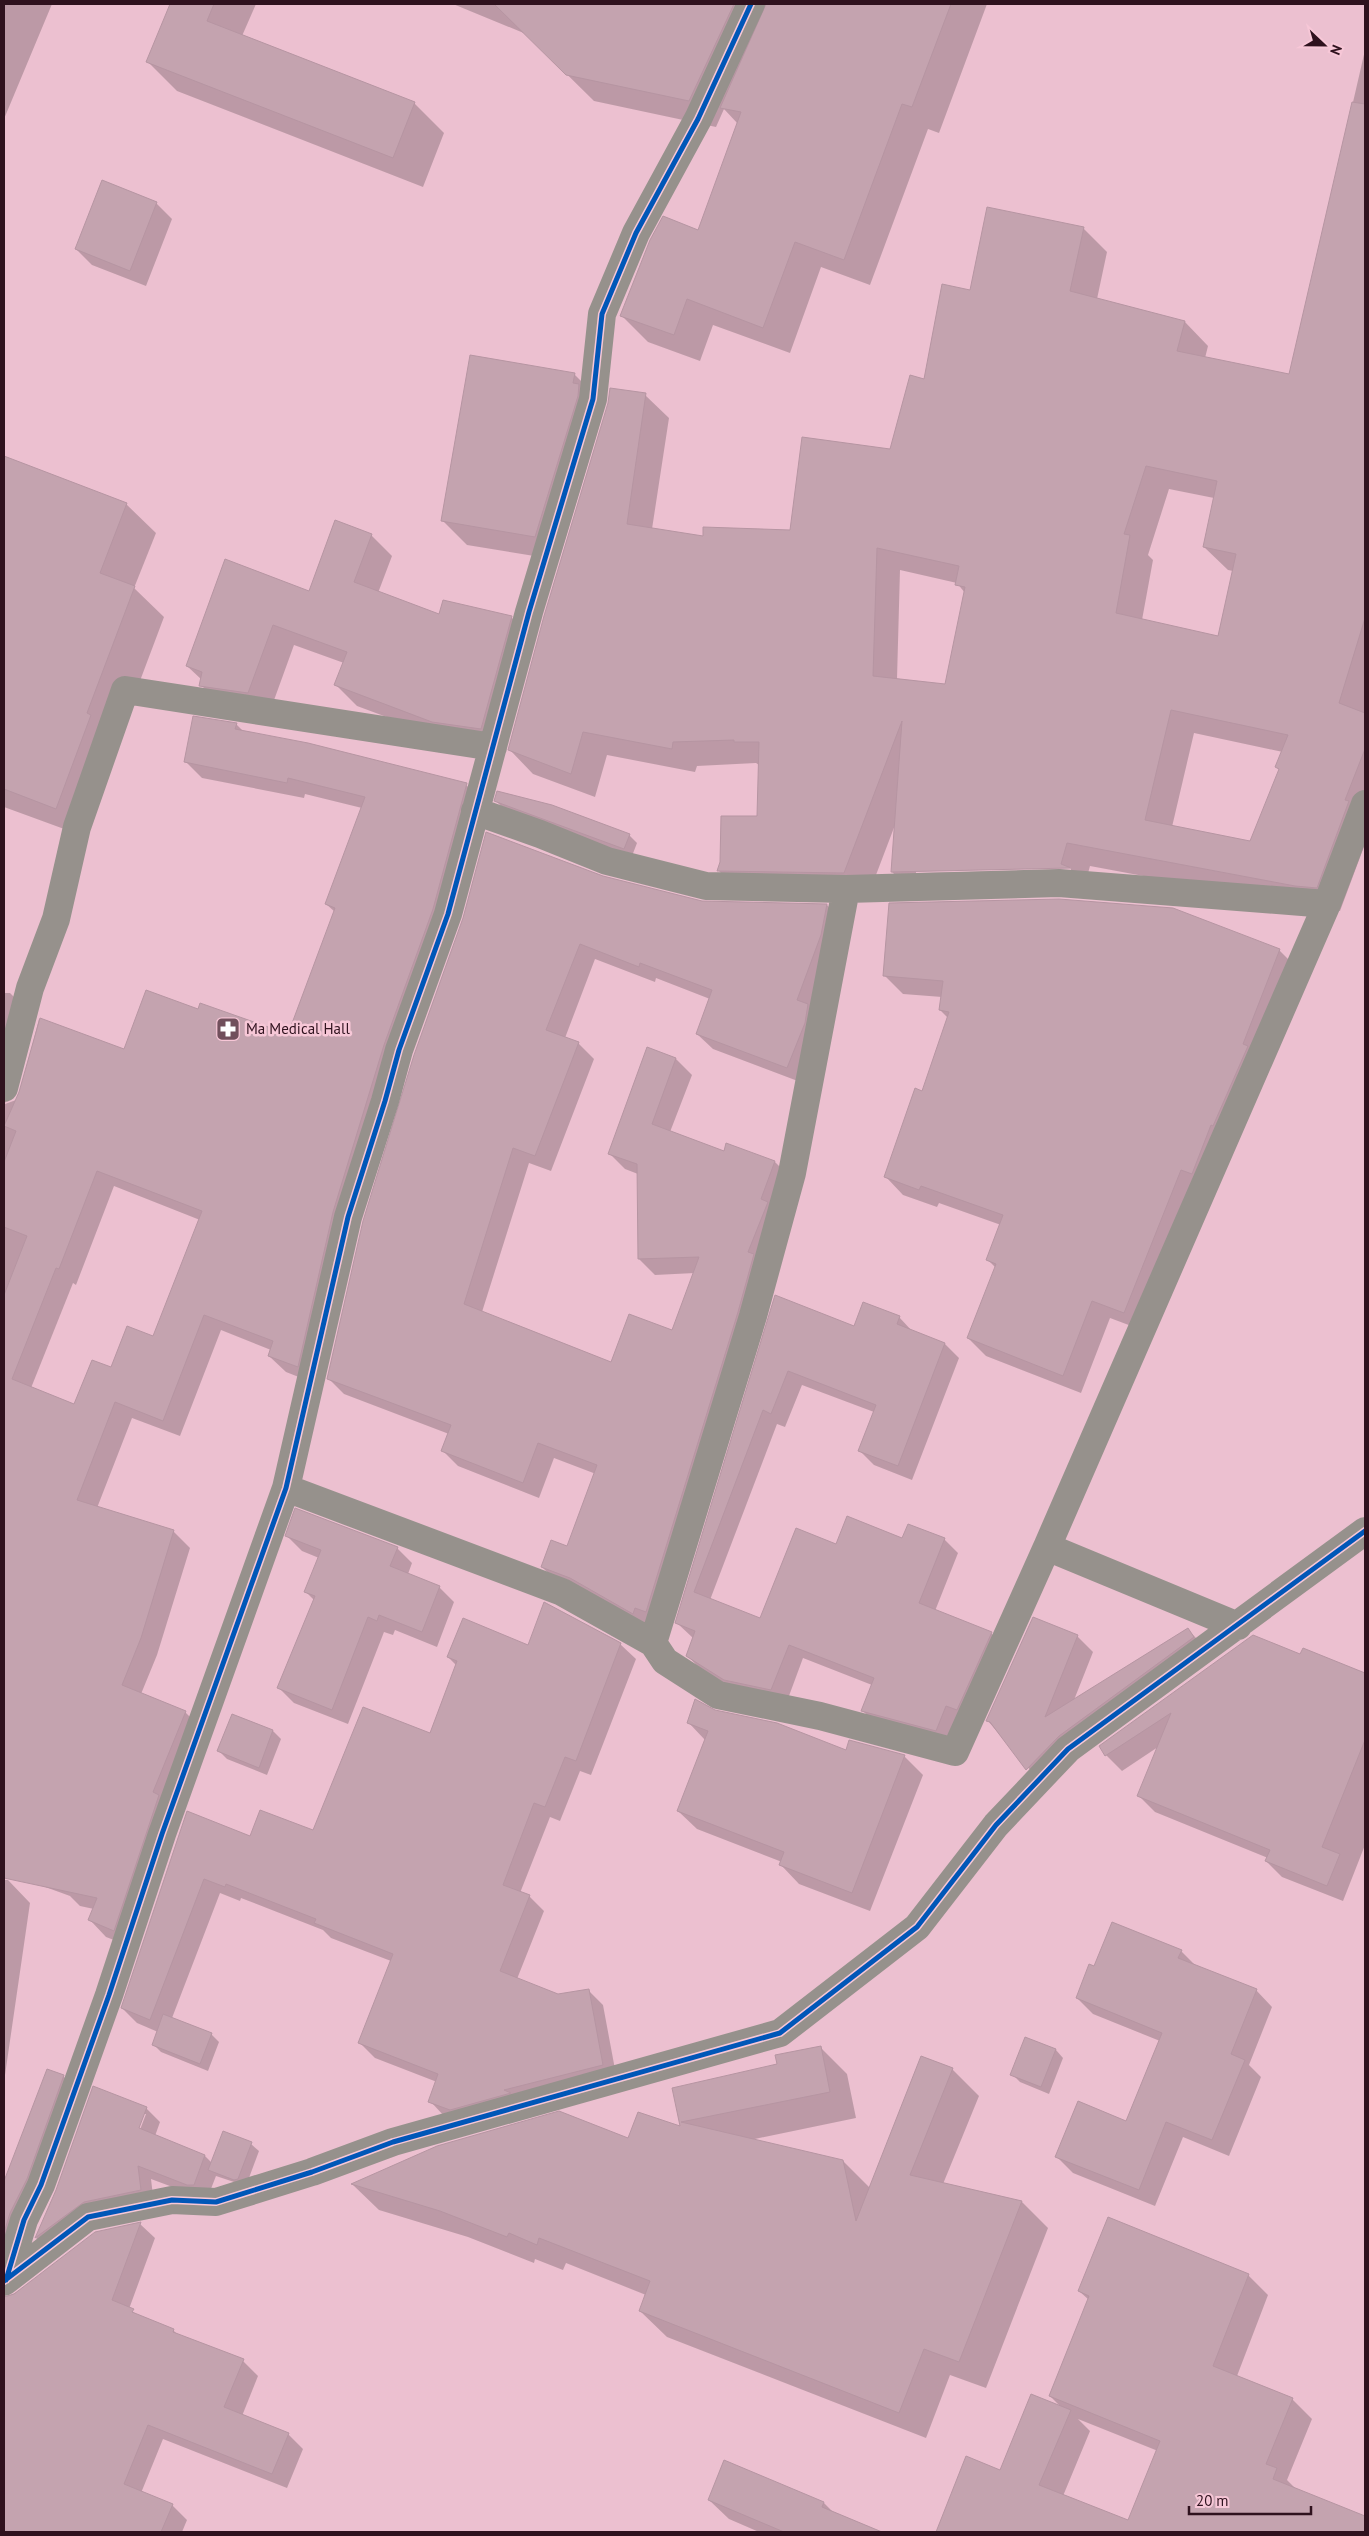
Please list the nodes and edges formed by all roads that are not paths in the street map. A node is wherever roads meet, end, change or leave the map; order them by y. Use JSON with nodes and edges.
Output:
{"nodes":[{"id":1,"x":751,"y":4,"type":"edge"},
{"id":2,"x":492,"y":747,"type":"junction"},
{"id":3,"x":1365,"y":804,"type":"edge"},
{"id":4,"x":475,"y":811,"type":"junction"},
{"id":5,"x":846,"y":889,"type":"junction"},
{"id":6,"x":1328,"y":904,"type":"junction"},
{"id":7,"x":4,"y":1088,"type":"edge"},
{"id":8,"x":286,"y":1488,"type":"junction"},
{"id":9,"x":1365,"y":1531,"type":"edge"},
{"id":10,"x":1047,"y":1547,"type":"junction"},
{"id":11,"x":1238,"y":1626,"type":"junction"},
{"id":12,"x":653,"y":1643,"type":"junction"},
{"id":13,"x":5,"y":2281,"type":"edge"}],
"edges":[{"from":1,"to":2,"type":"street"},
{"from":2,"to":4,"type":"street"},
{"from":2,"to":7,"type":"street"},
{"from":3,"to":6,"type":"street"},
{"from":4,"to":5,"type":"street"},
{"from":4,"to":8,"type":"street"},
{"from":5,"to":6,"type":"street"},
{"from":5,"to":12,"type":"street"},
{"from":6,"to":10,"type":"street"},
{"from":8,"to":12,"type":"street"},
{"from":8,"to":13,"type":"street"},
{"from":9,"to":11,"type":"street"},
{"from":10,"to":11,"type":"street"},
{"from":10,"to":12,"type":"street"},
{"from":11,"to":13,"type":"street"}]}
